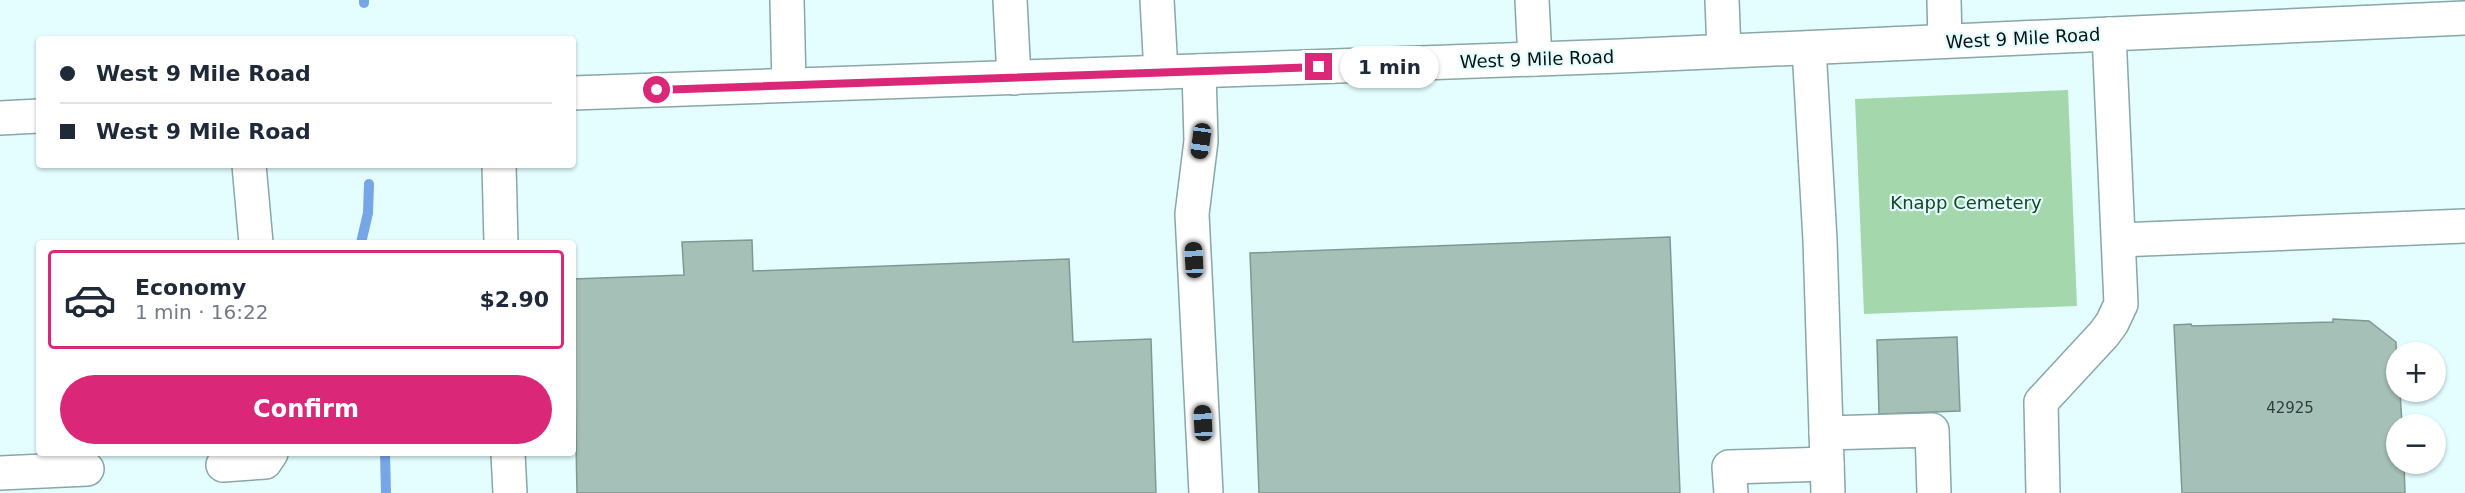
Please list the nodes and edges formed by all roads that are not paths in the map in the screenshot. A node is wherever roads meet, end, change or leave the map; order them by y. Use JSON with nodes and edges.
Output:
{"nodes":[{"id":1,"x":787,"y":0,"type":"edge"},
{"id":2,"x":1011,"y":0,"type":"edge"},
{"id":3,"x":1157,"y":0,"type":"edge"},
{"id":4,"x":1532,"y":0,"type":"edge"},
{"id":5,"x":1722,"y":0,"type":"edge"},
{"id":6,"x":1944,"y":0,"type":"edge"},
{"id":7,"x":2465,"y":18,"type":"edge"},
{"id":8,"x":2109,"y":34,"type":"junction"},
{"id":9,"x":1946,"y":41,"type":"junction"},
{"id":10,"x":1809,"y":48,"type":"junction"},
{"id":11,"x":1724,"y":51,"type":"junction"},
{"id":12,"x":1535,"y":59,"type":"junction"},
{"id":13,"x":1200,"y":71,"type":"junction"},
{"id":14,"x":1161,"y":72,"type":"junction"},
{"id":15,"x":1014,"y":78,"type":"junction"},
{"id":16,"x":789,"y":85,"type":"junction"},
{"id":17,"x":576,"y":93,"type":"edge"},
{"id":18,"x":36,"y":116,"type":"edge"},
{"id":19,"x":0,"y":118,"type":"edge"},
{"id":20,"x":249,"y":168,"type":"edge"},
{"id":21,"x":499,"y":168,"type":"edge"},
{"id":22,"x":2465,"y":226,"type":"edge"},
{"id":23,"x":256,"y":240,"type":"edge"},
{"id":24,"x":501,"y":240,"type":"edge"},
{"id":25,"x":2120,"y":240,"type":"junction"},
{"id":26,"x":270,"y":456,"type":"edge"},
{"id":27,"x":508,"y":456,"type":"edge"},
{"id":28,"x":1827,"y":463,"type":"edge"},
{"id":29,"x":224,"y":465,"type":"dead end"},
{"id":30,"x":87,"y":469,"type":"dead end"},
{"id":31,"x":0,"y":472,"type":"edge"},
{"id":32,"x":510,"y":493,"type":"edge"},
{"id":33,"x":1206,"y":493,"type":"edge"},
{"id":34,"x":1731,"y":493,"type":"edge"},
{"id":35,"x":1934,"y":493,"type":"edge"},
{"id":36,"x":2043,"y":493,"type":"edge"}],
"edges":[{"from":1,"to":16,"type":"street"},
{"from":2,"to":15,"type":"street"},
{"from":3,"to":14,"type":"street"},
{"from":4,"to":12,"type":"street"},
{"from":5,"to":11,"type":"street"},
{"from":6,"to":9,"type":"street"},
{"from":7,"to":8,"type":"street","name":"West 9 Mile Road"},
{"from":8,"to":9,"type":"street","name":"West 9 Mile Road"},
{"from":8,"to":25,"type":"street"},
{"from":9,"to":10,"type":"street","name":"West 9 Mile Road"},
{"from":10,"to":11,"type":"street","name":"West 9 Mile Road"},
{"from":10,"to":28,"type":"street"},
{"from":11,"to":12,"type":"street","name":"West 9 Mile Road"},
{"from":12,"to":13,"type":"street","name":"West 9 Mile Road"},
{"from":13,"to":14,"type":"street","name":"West 9 Mile Road"},
{"from":13,"to":33,"type":"street"},
{"from":14,"to":15,"type":"street","name":"West 9 Mile Road"},
{"from":15,"to":16,"type":"street","name":"West 9 Mile Road"},
{"from":16,"to":17,"type":"street","name":"West 9 Mile Road"},
{"from":18,"to":19,"type":"street"},
{"from":20,"to":23,"type":"street"},
{"from":21,"to":24,"type":"street"},
{"from":22,"to":25,"type":"street"},
{"from":25,"to":36,"type":"street"},
{"from":26,"to":29,"type":"street"},
{"from":27,"to":32,"type":"street"},
{"from":28,"to":34,"type":"street"},
{"from":28,"to":35,"type":"street"},
{"from":30,"to":31,"type":"street"}]}
